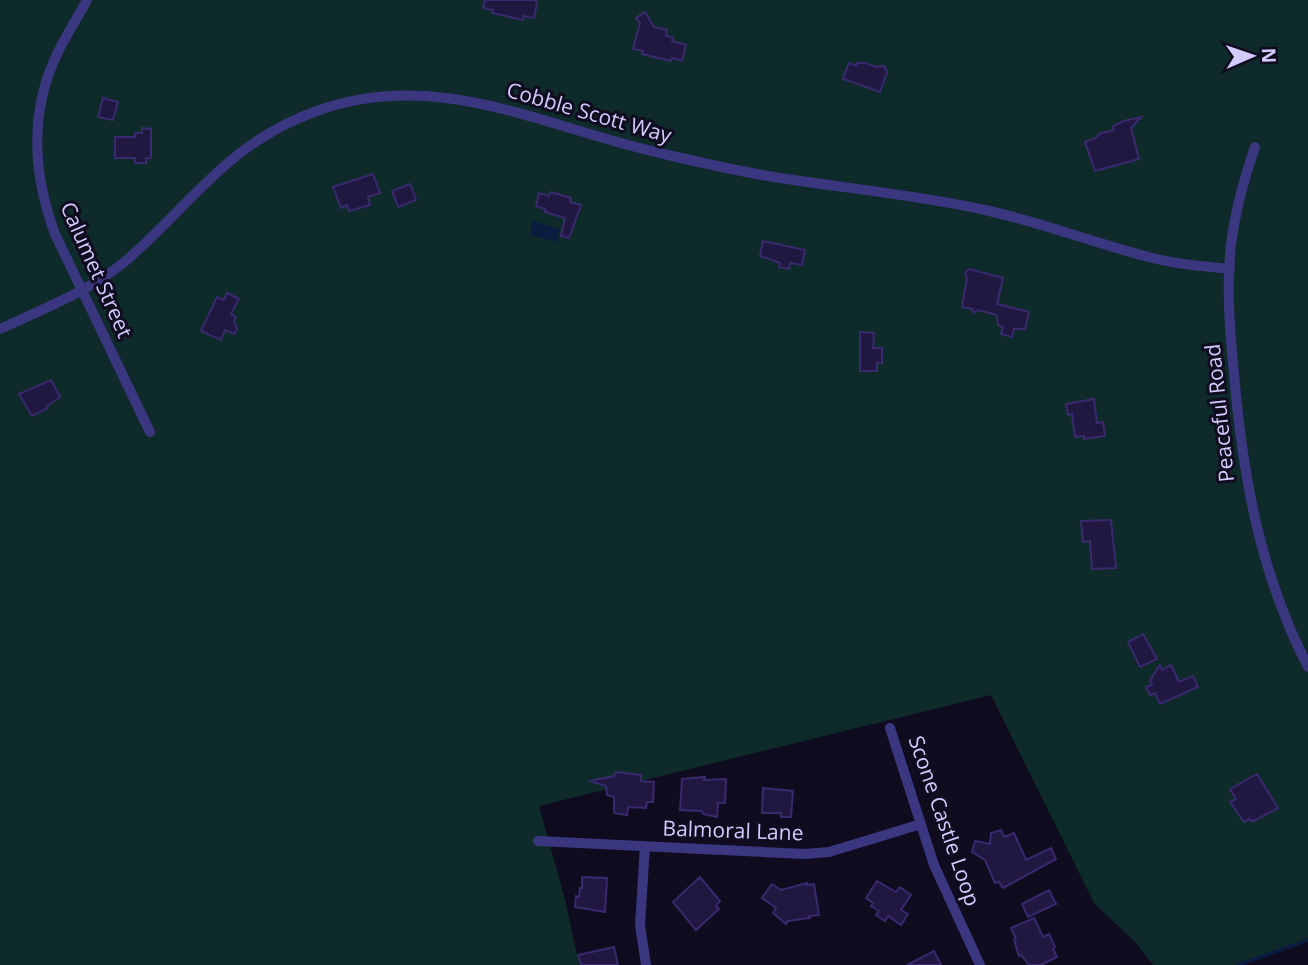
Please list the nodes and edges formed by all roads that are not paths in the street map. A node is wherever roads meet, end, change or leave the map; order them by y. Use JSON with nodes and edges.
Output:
{"nodes":[{"id":1,"x":87,"y":0,"type":"edge"},
{"id":2,"x":1255,"y":147,"type":"dead end"},
{"id":3,"x":1230,"y":269,"type":"junction"},
{"id":4,"x":82,"y":290,"type":"junction"},
{"id":5,"x":0,"y":329,"type":"edge"},
{"id":6,"x":150,"y":432,"type":"dead end"},
{"id":7,"x":1308,"y":667,"type":"edge"},
{"id":8,"x":890,"y":728,"type":"dead end"},
{"id":9,"x":921,"y":824,"type":"junction"},
{"id":10,"x":538,"y":841,"type":"dead end"},
{"id":11,"x":645,"y":846,"type":"junction"},
{"id":12,"x":646,"y":965,"type":"edge"},
{"id":13,"x":980,"y":965,"type":"edge"}],
"edges":[{"from":1,"to":4,"type":"street","name":"Calumet Street"},
{"from":2,"to":3,"type":"street","name":"Peaceful Road"},
{"from":3,"to":4,"type":"street","name":"Cobble Scott Way"},
{"from":3,"to":7,"type":"street","name":"Peaceful Road"},
{"from":4,"to":5,"type":"street","name":"Cobble Scott Way"},
{"from":4,"to":6,"type":"street","name":"Calumet Street"},
{"from":8,"to":9,"type":"street","name":"Scone Castle Loop"},
{"from":9,"to":11,"type":"street","name":"Balmoral Lane"},
{"from":9,"to":13,"type":"street","name":"Scone Castle Loop"},
{"from":10,"to":11,"type":"street","name":"Balmoral Lane"},
{"from":11,"to":12,"type":"street"}]}
